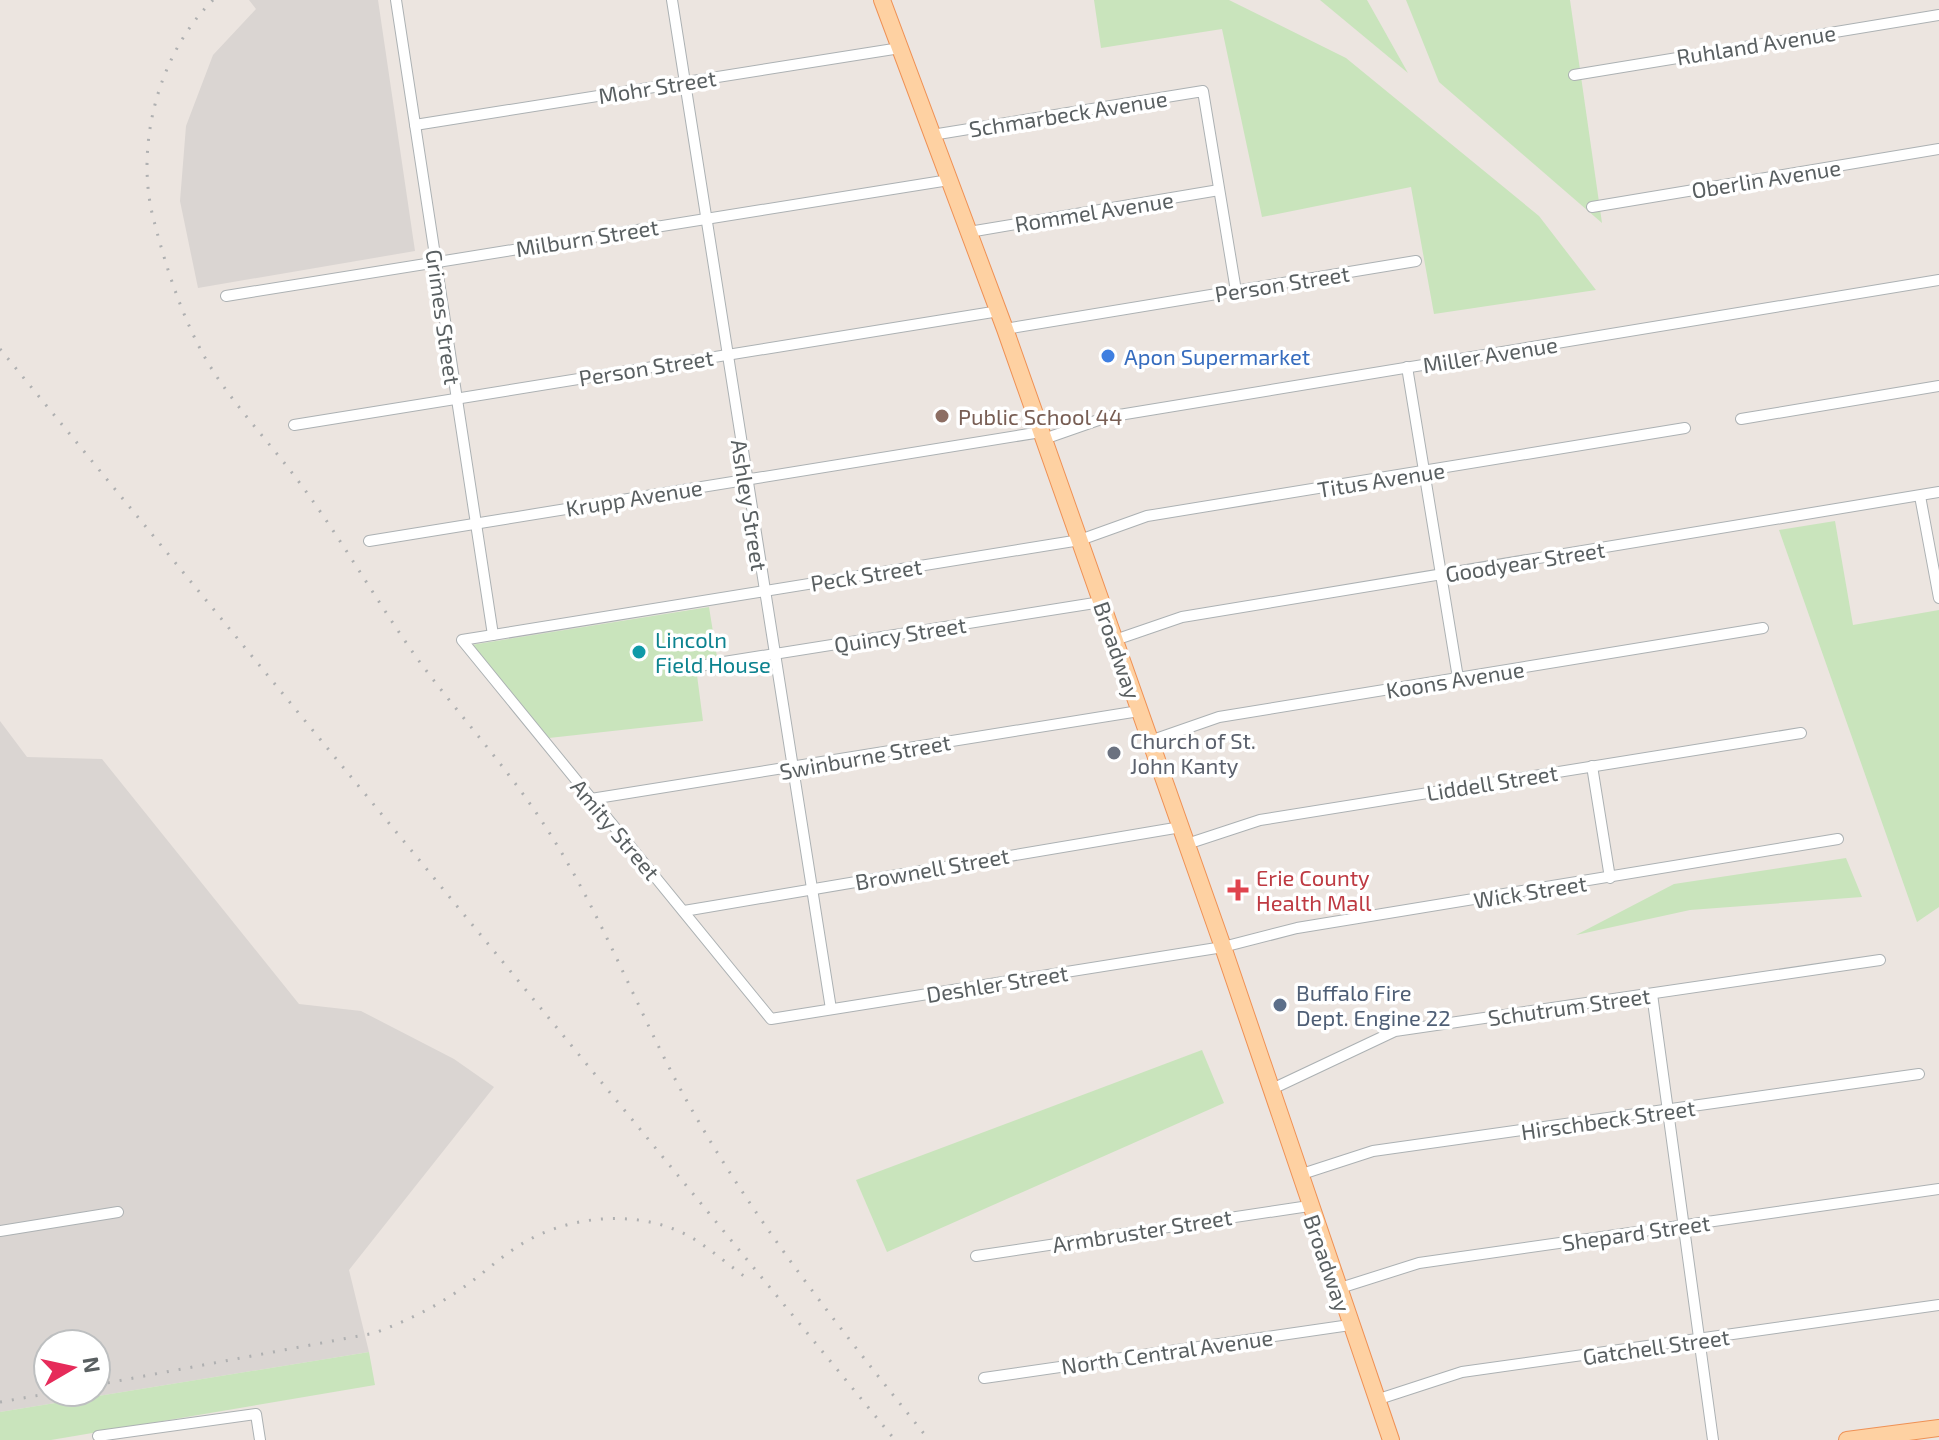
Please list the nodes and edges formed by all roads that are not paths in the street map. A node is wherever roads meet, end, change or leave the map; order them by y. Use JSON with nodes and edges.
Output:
{"nodes":[{"id":1,"x":396,"y":0,"type":"edge"},
{"id":2,"x":672,"y":0,"type":"edge"},
{"id":3,"x":882,"y":0,"type":"edge"},
{"id":4,"x":1939,"y":15,"type":"edge"},
{"id":5,"x":900,"y":48,"type":"junction"},
{"id":6,"x":1574,"y":75,"type":"dead end"},
{"id":7,"x":685,"y":82,"type":"junction"},
{"id":8,"x":415,"y":125,"type":"junction"},
{"id":9,"x":932,"y":135,"type":"junction"},
{"id":10,"x":1939,"y":149,"type":"edge"},
{"id":11,"x":949,"y":180,"type":"junction"},
{"id":12,"x":1219,"y":190,"type":"junction"},
{"id":13,"x":1592,"y":207,"type":"dead end"},
{"id":14,"x":705,"y":218,"type":"junction"},
{"id":15,"x":969,"y":232,"type":"junction"},
{"id":16,"x":436,"y":261,"type":"junction"},
{"id":17,"x":1416,"y":261,"type":"dead end"},
{"id":18,"x":1939,"y":280,"type":"edge"},
{"id":19,"x":1236,"y":291,"type":"junction"},
{"id":20,"x":226,"y":296,"type":"dead end"},
{"id":21,"x":999,"y":311,"type":"junction"},
{"id":22,"x":1005,"y":329,"type":"junction"},
{"id":23,"x":726,"y":354,"type":"junction"},
{"id":24,"x":1407,"y":367,"type":"junction"},
{"id":25,"x":1939,"y":386,"type":"edge"},
{"id":26,"x":456,"y":397,"type":"junction"},
{"id":27,"x":1741,"y":419,"type":"dead end"},
{"id":28,"x":294,"y":425,"type":"dead end"},
{"id":29,"x":1685,"y":428,"type":"dead end"},
{"id":30,"x":1043,"y":435,"type":"junction"},
{"id":31,"x":1424,"y":472,"type":"junction"},
{"id":32,"x":746,"y":479,"type":"junction"},
{"id":33,"x":1939,"y":492,"type":"edge"},
{"id":34,"x":1920,"y":496,"type":"junction"},
{"id":35,"x":474,"y":522,"type":"junction"},
{"id":36,"x":1080,"y":540,"type":"junction"},
{"id":37,"x":369,"y":541,"type":"dead end"},
{"id":38,"x":1441,"y":575,"type":"junction"},
{"id":39,"x":764,"y":591,"type":"junction"},
{"id":40,"x":1938,"y":599,"type":"edge"},
{"id":41,"x":1101,"y":602,"type":"junction"},
{"id":42,"x":1763,"y":628,"type":"dead end"},
{"id":43,"x":493,"y":635,"type":"junction"},
{"id":44,"x":462,"y":640,"type":"joint"},
{"id":45,"x":1115,"y":640,"type":"junction"},
{"id":46,"x":774,"y":654,"type":"junction"},
{"id":47,"x":699,"y":666,"type":"dead end"},
{"id":48,"x":1458,"y":678,"type":"junction"},
{"id":49,"x":1139,"y":711,"type":"junction"},
{"id":50,"x":1801,"y":733,"type":"dead end"},
{"id":51,"x":1150,"y":741,"type":"junction"},
{"id":52,"x":1592,"y":766,"type":"junction"},
{"id":53,"x":791,"y":768,"type":"junction"},
{"id":54,"x":591,"y":799,"type":"junction"},
{"id":55,"x":1181,"y":827,"type":"junction"},
{"id":56,"x":1838,"y":839,"type":"dead end"},
{"id":57,"x":1187,"y":844,"type":"junction"},
{"id":58,"x":1610,"y":878,"type":"junction"},
{"id":59,"x":811,"y":889,"type":"junction"},
{"id":60,"x":684,"y":911,"type":"junction"},
{"id":61,"x":1223,"y":947,"type":"junction"},
{"id":62,"x":1880,"y":960,"type":"dead end"},
{"id":63,"x":1652,"y":994,"type":"junction"},
{"id":64,"x":831,"y":1009,"type":"junction"},
{"id":65,"x":771,"y":1019,"type":"joint"},
{"id":66,"x":1919,"y":1074,"type":"dead end"},
{"id":67,"x":1270,"y":1090,"type":"junction"},
{"id":68,"x":1668,"y":1110,"type":"junction"},
{"id":69,"x":1299,"y":1175,"type":"junction"},
{"id":70,"x":1939,"y":1189,"type":"edge"},
{"id":71,"x":1309,"y":1206,"type":"junction"},
{"id":72,"x":118,"y":1212,"type":"dead end"},
{"id":73,"x":1684,"y":1226,"type":"junction"},
{"id":74,"x":0,"y":1231,"type":"edge"},
{"id":75,"x":976,"y":1256,"type":"dead end"},
{"id":76,"x":1337,"y":1289,"type":"junction"},
{"id":77,"x":1939,"y":1305,"type":"edge"},
{"id":78,"x":1350,"y":1325,"type":"junction"},
{"id":79,"x":1699,"y":1341,"type":"junction"},
{"id":80,"x":984,"y":1378,"type":"dead end"},
{"id":81,"x":1376,"y":1400,"type":"junction"},
{"id":82,"x":1939,"y":1428,"type":"edge"},
{"id":83,"x":98,"y":1436,"type":"dead end"},
{"id":84,"x":260,"y":1440,"type":"edge"},
{"id":85,"x":1391,"y":1440,"type":"edge"},
{"id":86,"x":1713,"y":1440,"type":"edge"},
{"id":87,"x":1847,"y":1440,"type":"edge"}],
"edges":[{"from":1,"to":8,"type":"street","name":"Grimes Street"},
{"from":2,"to":7,"type":"street","name":"Ashley Street"},
{"from":3,"to":5,"type":"main road","name":"Broadway"},
{"from":4,"to":6,"type":"street","name":"Ruhland Avenue"},
{"from":5,"to":7,"type":"street","name":"Mohr Street"},
{"from":5,"to":9,"type":"main road","name":"Broadway"},
{"from":7,"to":8,"type":"street","name":"Mohr Street"},
{"from":7,"to":14,"type":"street","name":"Ashley Street"},
{"from":8,"to":16,"type":"street","name":"Grimes Street"},
{"from":9,"to":11,"type":"main road","name":"Broadway"},
{"from":9,"to":12,"type":"street","name":"Schmarbeck Avenue"},
{"from":10,"to":13,"type":"street","name":"Oberlin Avenue"},
{"from":11,"to":14,"type":"street","name":"Milburn Street"},
{"from":11,"to":15,"type":"main road","name":"Broadway"},
{"from":12,"to":15,"type":"street","name":"Rommel Avenue"},
{"from":12,"to":19,"type":"street"},
{"from":14,"to":16,"type":"street","name":"Milburn Street"},
{"from":14,"to":23,"type":"street","name":"Ashley Street"},
{"from":15,"to":21,"type":"main road","name":"Broadway"},
{"from":16,"to":20,"type":"street","name":"Milburn Street"},
{"from":16,"to":26,"type":"street","name":"Grimes Street"},
{"from":17,"to":19,"type":"street","name":"Person Street"},
{"from":18,"to":24,"type":"street","name":"Miller Avenue"},
{"from":19,"to":22,"type":"street","name":"Person Street"},
{"from":21,"to":22,"type":"main road","name":"Broadway"},
{"from":21,"to":23,"type":"street","name":"Person Street"},
{"from":22,"to":30,"type":"main road","name":"Broadway"},
{"from":23,"to":26,"type":"street","name":"Person Street"},
{"from":23,"to":32,"type":"street","name":"Ashley Street"},
{"from":24,"to":30,"type":"street","name":"Miller Avenue"},
{"from":24,"to":31,"type":"street"},
{"from":25,"to":27,"type":"street"},
{"from":26,"to":28,"type":"street","name":"Person Street"},
{"from":26,"to":35,"type":"street","name":"Grimes Street"},
{"from":29,"to":31,"type":"street","name":"Titus Avenue"},
{"from":30,"to":32,"type":"street","name":"Krupp Avenue"},
{"from":30,"to":36,"type":"main road","name":"Broadway"},
{"from":31,"to":36,"type":"street","name":"Titus Avenue"},
{"from":31,"to":38,"type":"street"},
{"from":32,"to":35,"type":"street","name":"Krupp Avenue"},
{"from":32,"to":39,"type":"street","name":"Ashley Street"},
{"from":33,"to":34,"type":"street","name":"Goodyear Street"},
{"from":34,"to":38,"type":"street","name":"Goodyear Street"},
{"from":34,"to":40,"type":"street"},
{"from":35,"to":37,"type":"street","name":"Krupp Avenue"},
{"from":35,"to":43,"type":"street","name":"Grimes Street"},
{"from":36,"to":39,"type":"street","name":"Peck Street"},
{"from":36,"to":41,"type":"main road","name":"Broadway"},
{"from":38,"to":45,"type":"street","name":"Goodyear Street"},
{"from":38,"to":48,"type":"street"},
{"from":39,"to":43,"type":"street","name":"Peck Street"},
{"from":39,"to":46,"type":"street","name":"Ashley Street"},
{"from":41,"to":45,"type":"main road","name":"Broadway"},
{"from":41,"to":46,"type":"street","name":"Quincy Street"},
{"from":42,"to":48,"type":"street","name":"Koons Avenue"},
{"from":43,"to":44,"type":"street","name":"Peck Street"},
{"from":44,"to":54,"type":"street","name":"Amity Street"},
{"from":45,"to":49,"type":"main road","name":"Broadway"},
{"from":46,"to":47,"type":"street","name":"Quincy Street"},
{"from":46,"to":53,"type":"street","name":"Ashley Street"},
{"from":48,"to":51,"type":"street","name":"Koons Avenue"},
{"from":49,"to":51,"type":"main road","name":"Broadway"},
{"from":49,"to":53,"type":"street","name":"Swinburne Street"},
{"from":50,"to":52,"type":"street","name":"Liddell Street"},
{"from":51,"to":55,"type":"main road","name":"Broadway"},
{"from":52,"to":57,"type":"street","name":"Liddell Street"},
{"from":52,"to":58,"type":"street"},
{"from":53,"to":54,"type":"street","name":"Swinburne Street"},
{"from":53,"to":59,"type":"street","name":"Ashley Street"},
{"from":54,"to":60,"type":"street","name":"Amity Street"},
{"from":55,"to":57,"type":"main road","name":"Broadway"},
{"from":55,"to":59,"type":"street","name":"Brownell Street"},
{"from":56,"to":58,"type":"street","name":"Wick Street"},
{"from":57,"to":61,"type":"main road","name":"Broadway"},
{"from":58,"to":61,"type":"street","name":"Wick Street"},
{"from":59,"to":60,"type":"street","name":"Brownell Street"},
{"from":59,"to":64,"type":"street","name":"Ashley Street"},
{"from":60,"to":65,"type":"street","name":"Amity Street"},
{"from":61,"to":64,"type":"street","name":"Deshler Street"},
{"from":61,"to":67,"type":"main road","name":"Broadway"},
{"from":62,"to":63,"type":"street","name":"Schutrum Street"},
{"from":63,"to":67,"type":"street","name":"Schutrum Street"},
{"from":63,"to":68,"type":"street"},
{"from":64,"to":65,"type":"street","name":"Deshler Street"},
{"from":66,"to":68,"type":"street","name":"Hirschbeck Street"},
{"from":67,"to":69,"type":"main road","name":"Broadway"},
{"from":68,"to":69,"type":"street","name":"Hirschbeck Street"},
{"from":68,"to":73,"type":"street"},
{"from":69,"to":71,"type":"main road","name":"Broadway"},
{"from":70,"to":73,"type":"street","name":"Shepard Street"},
{"from":71,"to":75,"type":"street","name":"Armbruster Street"},
{"from":71,"to":76,"type":"main road","name":"Broadway"},
{"from":72,"to":74,"type":"street"},
{"from":73,"to":76,"type":"street","name":"Shepard Street"},
{"from":73,"to":79,"type":"street"},
{"from":76,"to":78,"type":"main road","name":"Broadway"},
{"from":77,"to":79,"type":"street","name":"Gatchell Street"},
{"from":78,"to":80,"type":"street","name":"North Central Avenue"},
{"from":78,"to":81,"type":"main road","name":"Broadway"},
{"from":79,"to":81,"type":"street","name":"Gatchell Street"},
{"from":79,"to":86,"type":"street"},
{"from":81,"to":85,"type":"main road","name":"Broadway"},
{"from":82,"to":87,"type":"main road"},
{"from":83,"to":84,"type":"street"}]}
